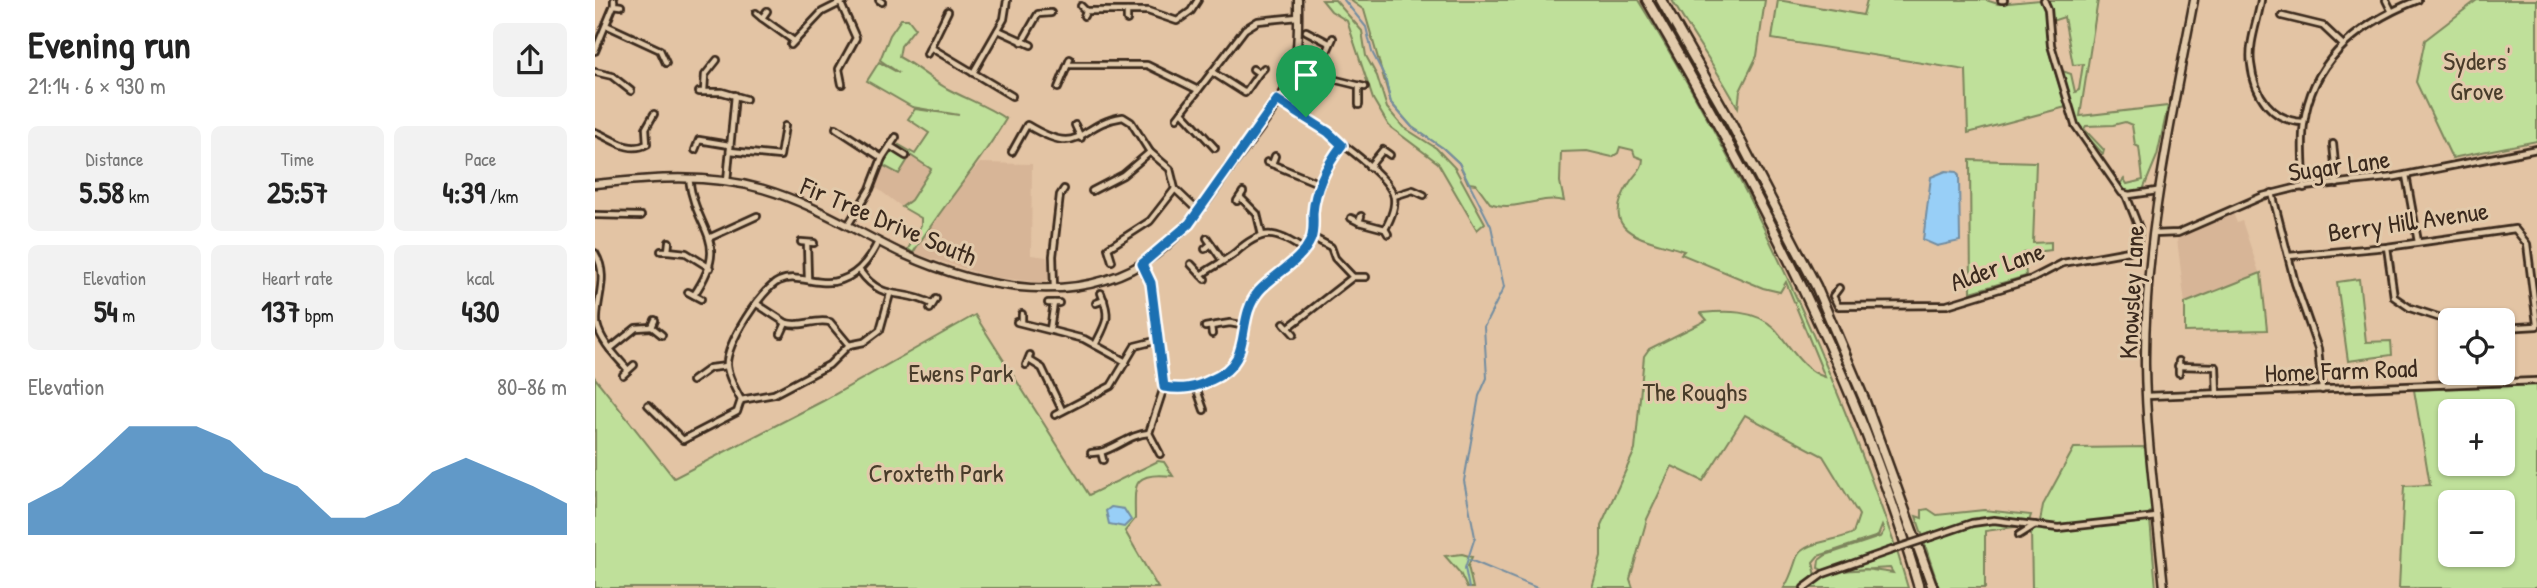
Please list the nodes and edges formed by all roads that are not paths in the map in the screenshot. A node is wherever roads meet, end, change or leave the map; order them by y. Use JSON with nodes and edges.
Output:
{"nodes":[{"id":1,"x":846,"y":0,"type":"edge"},
{"id":2,"x":1007,"y":0,"type":"edge"},
{"id":3,"x":1198,"y":0,"type":"edge"},
{"id":4,"x":1298,"y":0,"type":"edge"},
{"id":5,"x":1647,"y":0,"type":"edge"},
{"id":6,"x":1661,"y":0,"type":"edge"},
{"id":7,"x":2044,"y":0,"type":"edge"},
{"id":8,"x":2194,"y":0,"type":"edge"},
{"id":9,"x":2262,"y":0,"type":"edge"},
{"id":10,"x":2386,"y":0,"type":"edge"},
{"id":11,"x":2417,"y":0,"type":"edge"},
{"id":12,"x":614,"y":2,"type":"edge"},
{"id":13,"x":841,"y":4,"type":"junction"},
{"id":14,"x":621,"y":6,"type":"dead end"},
{"id":15,"x":1081,"y":6,"type":"dead end"},
{"id":16,"x":947,"y":10,"type":"dead end"},
{"id":17,"x":2391,"y":10,"type":"junction"},
{"id":18,"x":767,"y":11,"type":"dead end"},
{"id":19,"x":1127,"y":11,"type":"junction"},
{"id":20,"x":756,"y":13,"type":"dead end"},
{"id":21,"x":1052,"y":14,"type":"dead end"},
{"id":22,"x":2281,"y":16,"type":"dead end"},
{"id":23,"x":1298,"y":17,"type":"junction"},
{"id":24,"x":762,"y":18,"type":"junction"},
{"id":25,"x":1127,"y":19,"type":"dead end"},
{"id":26,"x":1181,"y":20,"type":"junction"},
{"id":27,"x":608,"y":26,"type":"junction"},
{"id":28,"x":998,"y":30,"type":"junction"},
{"id":29,"x":1184,"y":30,"type":"dead end"},
{"id":30,"x":1306,"y":31,"type":"dead end"},
{"id":31,"x":1022,"y":42,"type":"junction"},
{"id":32,"x":2342,"y":44,"type":"junction"},
{"id":33,"x":1031,"y":45,"type":"dead end"},
{"id":34,"x":930,"y":47,"type":"junction"},
{"id":35,"x":595,"y":51,"type":"edge"},
{"id":36,"x":927,"y":54,"type":"dead end"},
{"id":37,"x":714,"y":62,"type":"dead end"},
{"id":38,"x":666,"y":63,"type":"dead end"},
{"id":39,"x":830,"y":67,"type":"dead end"},
{"id":40,"x":1264,"y":68,"type":"dead end"},
{"id":41,"x":839,"y":69,"type":"junction"},
{"id":42,"x":1253,"y":69,"type":"dead end"},
{"id":43,"x":595,"y":72,"type":"edge"},
{"id":44,"x":973,"y":72,"type":"junction"},
{"id":45,"x":1212,"y":72,"type":"junction"},
{"id":46,"x":1259,"y":74,"type":"junction"},
{"id":47,"x":1324,"y":77,"type":"junction"},
{"id":48,"x":842,"y":84,"type":"dead end"},
{"id":49,"x":630,"y":87,"type":"dead end"},
{"id":50,"x":1058,"y":89,"type":"dead end"},
{"id":51,"x":1199,"y":90,"type":"junction"},
{"id":52,"x":1245,"y":93,"type":"junction"},
{"id":53,"x":735,"y":95,"type":"junction"},
{"id":54,"x":1012,"y":96,"type":"dead end"},
{"id":55,"x":746,"y":99,"type":"dead end"},
{"id":56,"x":1277,"y":100,"type":"junction"},
{"id":57,"x":1241,"y":102,"type":"dead end"},
{"id":58,"x":1359,"y":105,"type":"dead end"},
{"id":59,"x":645,"y":113,"type":"dead end"},
{"id":60,"x":1182,"y":113,"type":"junction"},
{"id":61,"x":1306,"y":117,"type":"junction"},
{"id":62,"x":1177,"y":118,"type":"dead end"},
{"id":63,"x":2304,"y":122,"type":"junction"},
{"id":64,"x":1075,"y":125,"type":"dead end"},
{"id":65,"x":785,"y":126,"type":"dead end"},
{"id":66,"x":836,"y":128,"type":"dead end"},
{"id":67,"x":595,"y":132,"type":"edge"},
{"id":68,"x":1214,"y":134,"type":"dead end"},
{"id":69,"x":693,"y":136,"type":"dead end"},
{"id":70,"x":896,"y":137,"type":"dead end"},
{"id":71,"x":1081,"y":138,"type":"junction"},
{"id":72,"x":1208,"y":139,"type":"junction"},
{"id":73,"x":699,"y":140,"type":"junction"},
{"id":74,"x":2333,"y":144,"type":"dead end"},
{"id":75,"x":1342,"y":145,"type":"junction"},
{"id":76,"x":890,"y":146,"type":"junction"},
{"id":77,"x":730,"y":148,"type":"junction"},
{"id":78,"x":1215,"y":148,"type":"dead end"},
{"id":79,"x":2537,"y":149,"type":"edge"},
{"id":80,"x":695,"y":150,"type":"dead end"},
{"id":81,"x":1011,"y":152,"type":"dead end"},
{"id":82,"x":1150,"y":152,"type":"junction"},
{"id":83,"x":1390,"y":155,"type":"dead end"},
{"id":84,"x":780,"y":156,"type":"junction"},
{"id":85,"x":906,"y":156,"type":"dead end"},
{"id":86,"x":1275,"y":156,"type":"dead end"},
{"id":87,"x":882,"y":158,"type":"junction"},
{"id":88,"x":786,"y":159,"type":"dead end"},
{"id":89,"x":1369,"y":167,"type":"junction"},
{"id":90,"x":2406,"y":175,"type":"junction"},
{"id":91,"x":689,"y":179,"type":"junction"},
{"id":92,"x":727,"y":181,"type":"junction"},
{"id":93,"x":595,"y":184,"type":"edge"},
{"id":94,"x":1320,"y":184,"type":"junction"},
{"id":95,"x":2337,"y":184,"type":"junction"},
{"id":96,"x":2304,"y":188,"type":"junction"},
{"id":97,"x":1054,"y":189,"type":"dead end"},
{"id":98,"x":1064,"y":189,"type":"dead end"},
{"id":99,"x":1175,"y":189,"type":"junction"},
{"id":100,"x":1092,"y":191,"type":"dead end"},
{"id":101,"x":1421,"y":191,"type":"dead end"},
{"id":102,"x":2157,"y":191,"type":"junction"},
{"id":103,"x":2272,"y":193,"type":"junction"},
{"id":104,"x":1060,"y":195,"type":"junction"},
{"id":105,"x":2126,"y":195,"type":"junction"},
{"id":106,"x":1394,"y":196,"type":"junction"},
{"id":107,"x":1240,"y":197,"type":"dead end"},
{"id":108,"x":746,"y":212,"type":"dead end"},
{"id":109,"x":1198,"y":212,"type":"junction"},
{"id":110,"x":595,"y":215,"type":"edge"},
{"id":111,"x":624,"y":216,"type":"junction"},
{"id":112,"x":641,"y":216,"type":"dead end"},
{"id":113,"x":757,"y":216,"type":"dead end"},
{"id":114,"x":1351,"y":218,"type":"dead end"},
{"id":115,"x":749,"y":219,"type":"junction"},
{"id":116,"x":848,"y":225,"type":"junction"},
{"id":117,"x":624,"y":226,"type":"dead end"},
{"id":118,"x":2153,"y":234,"type":"junction"},
{"id":119,"x":1262,"y":235,"type":"junction"},
{"id":120,"x":711,"y":237,"type":"junction"},
{"id":121,"x":1313,"y":237,"type":"junction"},
{"id":122,"x":1207,"y":238,"type":"dead end"},
{"id":123,"x":669,"y":242,"type":"dead end"},
{"id":124,"x":878,"y":242,"type":"junction"},
{"id":125,"x":2418,"y":242,"type":"junction"},
{"id":126,"x":814,"y":243,"type":"dead end"},
{"id":127,"x":1211,"y":244,"type":"junction"},
{"id":128,"x":2387,"y":247,"type":"junction"},
{"id":129,"x":1205,"y":249,"type":"dead end"},
{"id":130,"x":661,"y":251,"type":"dead end"},
{"id":131,"x":668,"y":251,"type":"junction"},
{"id":132,"x":1305,"y":251,"type":"junction"},
{"id":133,"x":595,"y":253,"type":"edge"},
{"id":134,"x":2289,"y":256,"type":"junction"},
{"id":135,"x":1223,"y":260,"type":"junction"},
{"id":136,"x":1112,"y":261,"type":"dead end"},
{"id":137,"x":1142,"y":264,"type":"junction"},
{"id":138,"x":1191,"y":264,"type":"dead end"},
{"id":139,"x":710,"y":268,"type":"junction"},
{"id":140,"x":860,"y":271,"type":"junction"},
{"id":141,"x":1353,"y":277,"type":"junction"},
{"id":142,"x":1366,"y":277,"type":"dead end"},
{"id":143,"x":808,"y":279,"type":"junction"},
{"id":144,"x":1839,"y":288,"type":"dead end"},
{"id":145,"x":1054,"y":289,"type":"junction"},
{"id":146,"x":688,"y":292,"type":"dead end"},
{"id":147,"x":1101,"y":293,"type":"dead end"},
{"id":148,"x":890,"y":294,"type":"junction"},
{"id":149,"x":694,"y":295,"type":"junction"},
{"id":150,"x":701,"y":299,"type":"dead end"},
{"id":151,"x":1104,"y":300,"type":"junction"},
{"id":152,"x":757,"y":303,"type":"junction"},
{"id":153,"x":1054,"y":303,"type":"dead end"},
{"id":154,"x":1096,"y":303,"type":"dead end"},
{"id":155,"x":933,"y":304,"type":"dead end"},
{"id":156,"x":1023,"y":314,"type":"dead end"},
{"id":157,"x":2438,"y":317,"type":"edge"},
{"id":158,"x":655,"y":320,"type":"dead end"},
{"id":159,"x":786,"y":324,"type":"junction"},
{"id":160,"x":2537,"y":325,"type":"edge"},
{"id":161,"x":1246,"y":326,"type":"junction"},
{"id":162,"x":652,"y":327,"type":"junction"},
{"id":163,"x":2515,"y":327,"type":"edge"},
{"id":164,"x":1050,"y":329,"type":"junction"},
{"id":165,"x":781,"y":334,"type":"dead end"},
{"id":166,"x":1212,"y":334,"type":"dead end"},
{"id":167,"x":1294,"y":334,"type":"dead end"},
{"id":168,"x":662,"y":335,"type":"dead end"},
{"id":169,"x":1159,"y":340,"type":"junction"},
{"id":170,"x":849,"y":345,"type":"junction"},
{"id":171,"x":1095,"y":345,"type":"junction"},
{"id":172,"x":610,"y":349,"type":"junction"},
{"id":173,"x":1028,"y":360,"type":"dead end"},
{"id":174,"x":1125,"y":362,"type":"junction"},
{"id":175,"x":634,"y":365,"type":"dead end"},
{"id":176,"x":727,"y":366,"type":"junction"},
{"id":177,"x":2216,"y":367,"type":"junction"},
{"id":178,"x":2224,"y":367,"type":"dead end"},
{"id":179,"x":628,"y":370,"type":"junction"},
{"id":180,"x":692,"y":370,"type":"dead end"},
{"id":181,"x":2179,"y":373,"type":"dead end"},
{"id":182,"x":622,"y":374,"type":"dead end"},
{"id":183,"x":697,"y":374,"type":"junction"},
{"id":184,"x":692,"y":381,"type":"dead end"},
{"id":185,"x":2537,"y":381,"type":"edge"},
{"id":186,"x":1164,"y":387,"type":"junction"},
{"id":187,"x":1196,"y":387,"type":"junction"},
{"id":188,"x":2322,"y":390,"type":"junction"},
{"id":189,"x":2217,"y":394,"type":"junction"},
{"id":190,"x":2147,"y":396,"type":"junction"},
{"id":191,"x":741,"y":400,"type":"junction"},
{"id":192,"x":659,"y":402,"type":"dead end"},
{"id":193,"x":648,"y":405,"type":"dead end"},
{"id":194,"x":655,"y":409,"type":"junction"},
{"id":195,"x":1063,"y":410,"type":"junction"},
{"id":196,"x":1195,"y":410,"type":"dead end"},
{"id":197,"x":1055,"y":415,"type":"dead end"},
{"id":198,"x":1149,"y":433,"type":"junction"},
{"id":199,"x":1101,"y":452,"type":"junction"},
{"id":200,"x":1091,"y":453,"type":"dead end"},
{"id":201,"x":1160,"y":454,"type":"dead end"},
{"id":202,"x":1103,"y":460,"type":"dead end"},
{"id":203,"x":2158,"y":517,"type":"junction"},
{"id":204,"x":2036,"y":524,"type":"junction"},
{"id":205,"x":2019,"y":535,"type":"dead end"},
{"id":206,"x":1905,"y":545,"type":"junction"},
{"id":207,"x":1804,"y":588,"type":"edge"},
{"id":208,"x":1919,"y":588,"type":"edge"},
{"id":209,"x":1933,"y":588,"type":"edge"},
{"id":210,"x":2164,"y":588,"type":"edge"}],
"edges":[{"from":1,"to":13,"type":"street"},
{"from":2,"to":28,"type":"street"},
{"from":3,"to":26,"type":"street"},
{"from":4,"to":23,"type":"street","name":"Fir Tree Drive South"},
{"from":5,"to":206,"type":"highway"},
{"from":6,"to":209,"type":"highway"},
{"from":7,"to":105,"type":"street"},
{"from":8,"to":102,"type":"street","name":"Knowsley Lane"},
{"from":9,"to":63,"type":"street"},
{"from":10,"to":17,"type":"street"},
{"from":11,"to":17,"type":"street"},
{"from":12,"to":14,"type":"street"},
{"from":12,"to":27,"type":"street"},
{"from":13,"to":24,"type":"street"},
{"from":13,"to":41,"type":"street"},
{"from":15,"to":19,"type":"street"},
{"from":16,"to":34,"type":"street"},
{"from":17,"to":32,"type":"street"},
{"from":18,"to":24,"type":"street"},
{"from":19,"to":25,"type":"street"},
{"from":19,"to":26,"type":"street"},
{"from":20,"to":24,"type":"street"},
{"from":21,"to":31,"type":"street"},
{"from":22,"to":32,"type":"street"},
{"from":23,"to":45,"type":"street"},
{"from":23,"to":56,"type":"street","name":"Fir Tree Drive South"},
{"from":26,"to":29,"type":"street"},
{"from":27,"to":35,"type":"street"},
{"from":27,"to":38,"type":"street"},
{"from":28,"to":31,"type":"street"},
{"from":28,"to":44,"type":"street"},
{"from":30,"to":47,"type":"street"},
{"from":31,"to":33,"type":"street"},
{"from":32,"to":63,"type":"street"},
{"from":34,"to":36,"type":"street"},
{"from":34,"to":44,"type":"street"},
{"from":37,"to":53,"type":"street"},
{"from":39,"to":41,"type":"street"},
{"from":40,"to":46,"type":"street"},
{"from":41,"to":48,"type":"street"},
{"from":42,"to":46,"type":"street"},
{"from":43,"to":49,"type":"street"},
{"from":44,"to":54,"type":"street"},
{"from":45,"to":51,"type":"street"},
{"from":45,"to":52,"type":"street"},
{"from":46,"to":52,"type":"street"},
{"from":47,"to":58,"type":"street"},
{"from":47,"to":61,"type":"street"},
{"from":50,"to":51,"type":"street"},
{"from":51,"to":60,"type":"street"},
{"from":52,"to":57,"type":"street"},
{"from":53,"to":55,"type":"street"},
{"from":53,"to":77,"type":"street"},
{"from":56,"to":61,"type":"street"},
{"from":56,"to":109,"type":"street","name":"Fir Tree Drive South"},
{"from":59,"to":67,"type":"street"},
{"from":60,"to":62,"type":"street"},
{"from":60,"to":72,"type":"street"},
{"from":61,"to":75,"type":"street"},
{"from":63,"to":96,"type":"street"},
{"from":64,"to":71,"type":"street"},
{"from":65,"to":84,"type":"street"},
{"from":66,"to":87,"type":"street"},
{"from":68,"to":72,"type":"street"},
{"from":69,"to":73,"type":"street"},
{"from":70,"to":76,"type":"street"},
{"from":71,"to":81,"type":"street"},
{"from":71,"to":82,"type":"street"},
{"from":72,"to":78,"type":"street"},
{"from":73,"to":77,"type":"street"},
{"from":73,"to":80,"type":"street"},
{"from":74,"to":95,"type":"street"},
{"from":75,"to":89,"type":"street"},
{"from":75,"to":94,"type":"street"},
{"from":76,"to":85,"type":"street"},
{"from":76,"to":87,"type":"street"},
{"from":77,"to":84,"type":"street"},
{"from":77,"to":92,"type":"street"},
{"from":79,"to":90,"type":"street","name":"Sugar Lane"},
{"from":82,"to":99,"type":"street"},
{"from":82,"to":100,"type":"street"},
{"from":83,"to":89,"type":"street"},
{"from":84,"to":88,"type":"street"},
{"from":86,"to":94,"type":"street"},
{"from":87,"to":116,"type":"street"},
{"from":89,"to":106,"type":"street"},
{"from":90,"to":95,"type":"street","name":"Sugar Lane"},
{"from":90,"to":125,"type":"street"},
{"from":91,"to":92,"type":"street","name":"Fir Tree Drive South"},
{"from":91,"to":93,"type":"street","name":"Fir Tree Drive South"},
{"from":91,"to":120,"type":"street"},
{"from":92,"to":116,"type":"street","name":"Fir Tree Drive South"},
{"from":94,"to":121,"type":"street"},
{"from":95,"to":96,"type":"street","name":"Sugar Lane"},
{"from":96,"to":103,"type":"street","name":"Sugar Lane"},
{"from":97,"to":104,"type":"street"},
{"from":98,"to":104,"type":"street"},
{"from":99,"to":109,"type":"street"},
{"from":99,"to":136,"type":"street"},
{"from":101,"to":106,"type":"street"},
{"from":102,"to":105,"type":"street"},
{"from":102,"to":118,"type":"street","name":"Knowsley Lane"},
{"from":103,"to":118,"type":"street","name":"Sugar Lane"},
{"from":103,"to":134,"type":"street"},
{"from":104,"to":145,"type":"street"},
{"from":105,"to":144,"type":"street","name":"Alder Lane"},
{"from":106,"to":114,"type":"street"},
{"from":107,"to":119,"type":"street"},
{"from":108,"to":115,"type":"street"},
{"from":109,"to":137,"type":"street","name":"Fir Tree Drive South"},
{"from":110,"to":111,"type":"street"},
{"from":111,"to":112,"type":"street"},
{"from":111,"to":117,"type":"street"},
{"from":113,"to":115,"type":"street"},
{"from":115,"to":120,"type":"street"},
{"from":116,"to":124,"type":"street","name":"Fir Tree Drive South"},
{"from":118,"to":190,"type":"street","name":"Knowsley Lane"},
{"from":119,"to":132,"type":"street"},
{"from":119,"to":135,"type":"street"},
{"from":120,"to":139,"type":"street"},
{"from":121,"to":132,"type":"street"},
{"from":121,"to":141,"type":"street"},
{"from":122,"to":127,"type":"street"},
{"from":123,"to":131,"type":"street"},
{"from":124,"to":140,"type":"street"},
{"from":124,"to":145,"type":"street","name":"Fir Tree Drive South"},
{"from":125,"to":128,"type":"street","name":"Berry Hill Avenue"},
{"from":125,"to":160,"type":"street","name":"Berry Hill Avenue"},
{"from":126,"to":143,"type":"street"},
{"from":127,"to":129,"type":"street"},
{"from":127,"to":135,"type":"street"},
{"from":128,"to":134,"type":"street","name":"Berry Hill Avenue"},
{"from":128,"to":157,"type":"street"},
{"from":130,"to":131,"type":"street"},
{"from":131,"to":139,"type":"street"},
{"from":132,"to":161,"type":"street"},
{"from":133,"to":172,"type":"street"},
{"from":134,"to":188,"type":"street"},
{"from":135,"to":138,"type":"street"},
{"from":137,"to":145,"type":"street","name":"Fir Tree Drive South"},
{"from":137,"to":169,"type":"street"},
{"from":139,"to":149,"type":"street"},
{"from":140,"to":143,"type":"street"},
{"from":140,"to":148,"type":"street"},
{"from":141,"to":142,"type":"street"},
{"from":141,"to":167,"type":"street"},
{"from":143,"to":152,"type":"street"},
{"from":146,"to":149,"type":"street"},
{"from":147,"to":151,"type":"street"},
{"from":148,"to":155,"type":"street"},
{"from":148,"to":170,"type":"street"},
{"from":149,"to":150,"type":"street"},
{"from":151,"to":154,"type":"street"},
{"from":151,"to":171,"type":"street"},
{"from":152,"to":159,"type":"street"},
{"from":152,"to":176,"type":"street"},
{"from":153,"to":164,"type":"street"},
{"from":156,"to":164,"type":"street"},
{"from":158,"to":162,"type":"street"},
{"from":159,"to":165,"type":"street"},
{"from":159,"to":170,"type":"street"},
{"from":160,"to":163,"type":"street"},
{"from":161,"to":166,"type":"street"},
{"from":161,"to":187,"type":"street"},
{"from":162,"to":168,"type":"street"},
{"from":162,"to":172,"type":"street"},
{"from":164,"to":171,"type":"street"},
{"from":169,"to":174,"type":"street"},
{"from":169,"to":186,"type":"street"},
{"from":170,"to":191,"type":"street"},
{"from":171,"to":174,"type":"street"},
{"from":172,"to":179,"type":"street"},
{"from":173,"to":195,"type":"street"},
{"from":174,"to":195,"type":"street"},
{"from":175,"to":179,"type":"street"},
{"from":176,"to":183,"type":"street"},
{"from":176,"to":191,"type":"street"},
{"from":177,"to":178,"type":"street"},
{"from":177,"to":181,"type":"street"},
{"from":177,"to":189,"type":"street"},
{"from":179,"to":182,"type":"street"},
{"from":180,"to":183,"type":"street"},
{"from":183,"to":184,"type":"street"},
{"from":185,"to":188,"type":"street","name":"Home Farm Road"},
{"from":186,"to":187,"type":"street"},
{"from":186,"to":198,"type":"street"},
{"from":187,"to":196,"type":"street"},
{"from":188,"to":189,"type":"street","name":"Home Farm Road"},
{"from":189,"to":190,"type":"street","name":"Home Farm Road"},
{"from":190,"to":203,"type":"street","name":"Knowsley Lane"},
{"from":191,"to":194,"type":"street"},
{"from":192,"to":194,"type":"street"},
{"from":193,"to":194,"type":"street"},
{"from":195,"to":197,"type":"street"},
{"from":198,"to":199,"type":"street"},
{"from":198,"to":201,"type":"street"},
{"from":199,"to":200,"type":"street"},
{"from":199,"to":202,"type":"street"},
{"from":203,"to":204,"type":"street"},
{"from":203,"to":210,"type":"street","name":"Knowsley Lane"},
{"from":204,"to":205,"type":"street"},
{"from":204,"to":206,"type":"street","bridge":true},
{"from":206,"to":207,"type":"street","bridge":true},
{"from":206,"to":208,"type":"highway"}]}
